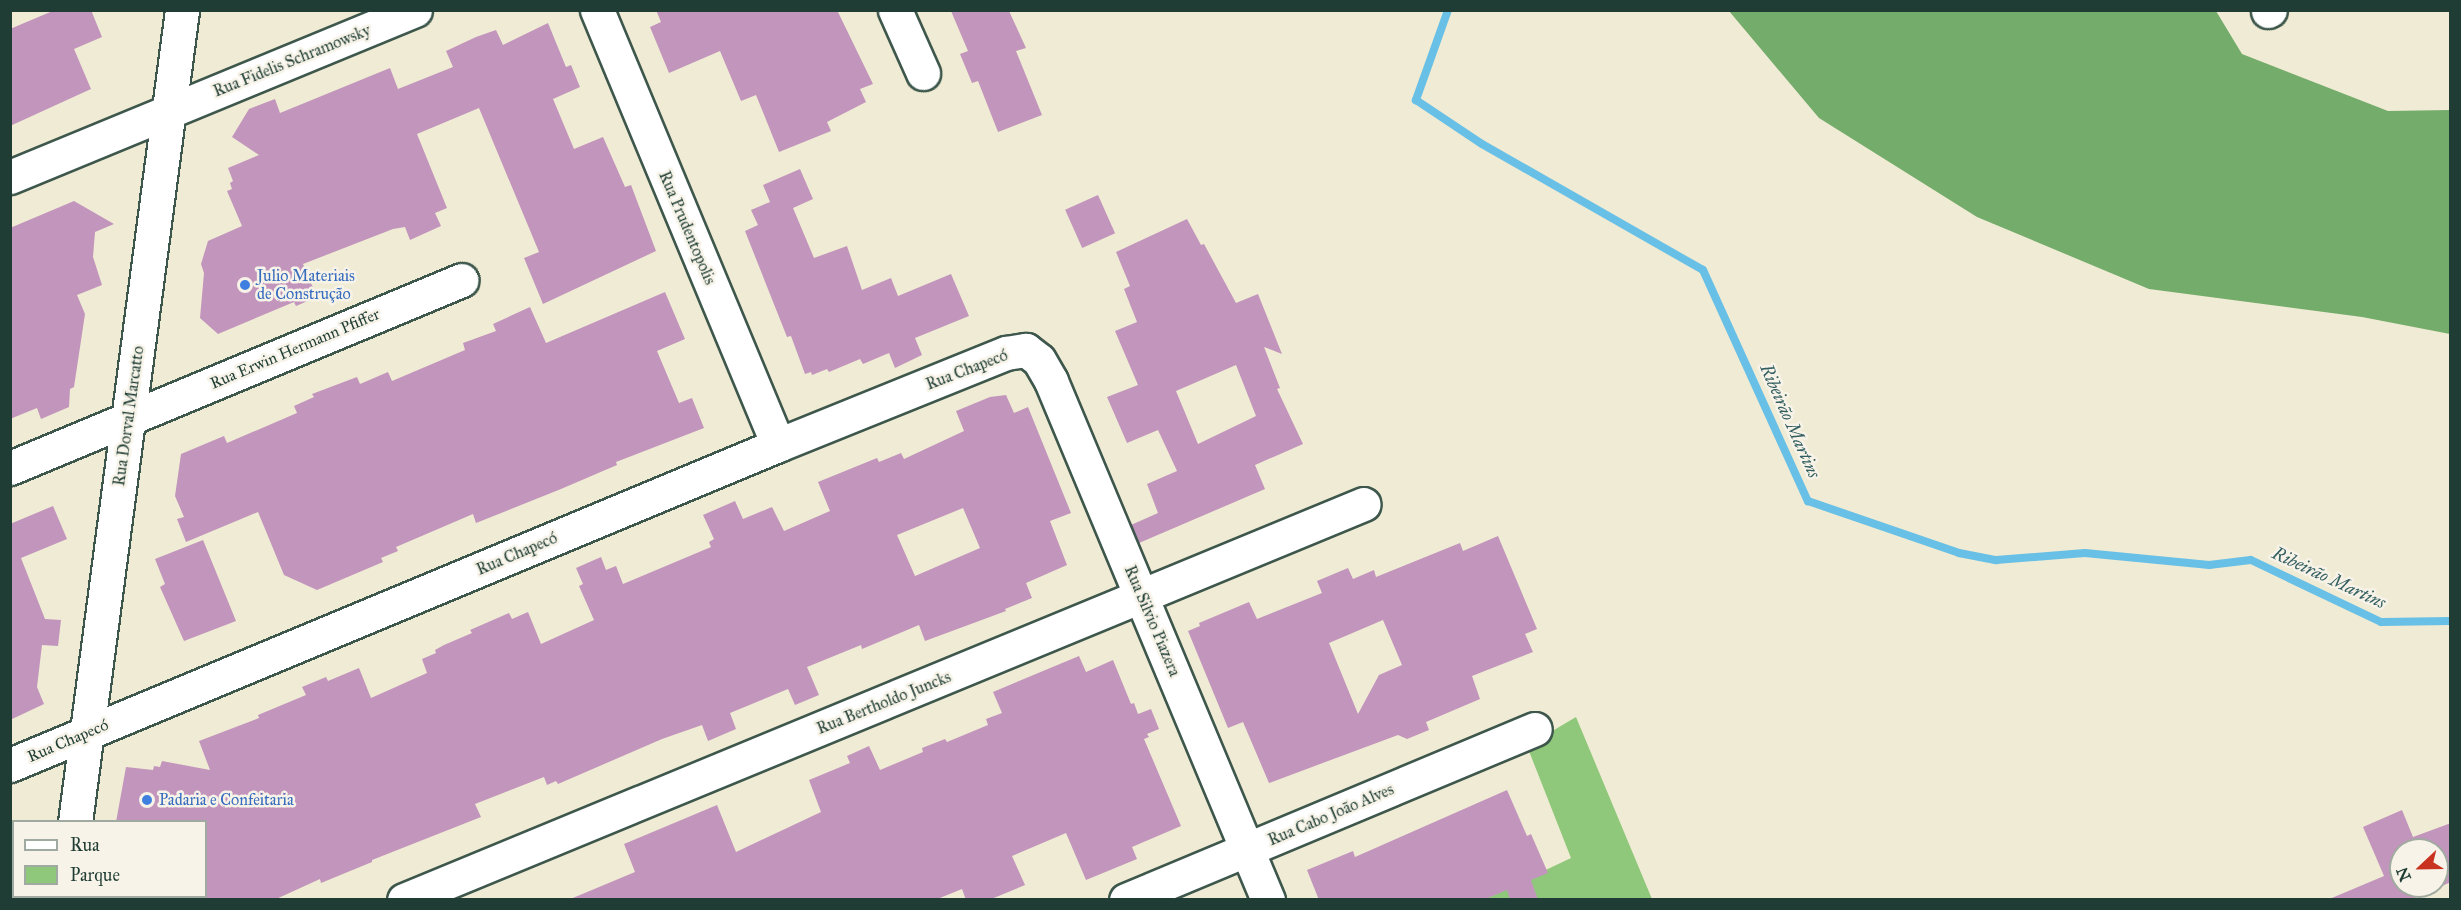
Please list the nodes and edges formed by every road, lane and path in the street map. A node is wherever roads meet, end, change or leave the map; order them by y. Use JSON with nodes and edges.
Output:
{"nodes":[{"id":1,"x":182,"y":10,"type":"edge"},
{"id":2,"x":415,"y":10,"type":"edge"},
{"id":3,"x":597,"y":10,"type":"edge"},
{"id":4,"x":895,"y":10,"type":"edge"},
{"id":5,"x":923,"y":73,"type":"dead end"},
{"id":6,"x":170,"y":112,"type":"junction"},
{"id":7,"x":10,"y":177,"type":"edge"},
{"id":8,"x":462,"y":280,"type":"dead end"},
{"id":9,"x":1026,"y":350,"type":"joint"},
{"id":10,"x":129,"y":418,"type":"junction"},
{"id":11,"x":778,"y":445,"type":"junction"},
{"id":12,"x":10,"y":468,"type":"edge"},
{"id":13,"x":1364,"y":504,"type":"dead end"},
{"id":14,"x":1142,"y":597,"type":"junction"},
{"id":15,"x":1535,"y":729,"type":"dead end"},
{"id":16,"x":87,"y":733,"type":"junction"},
{"id":17,"x":10,"y":765,"type":"edge"},
{"id":18,"x":75,"y":820,"type":"edge"},
{"id":19,"x":1248,"y":850,"type":"junction"},
{"id":20,"x":404,"y":900,"type":"edge"},
{"id":21,"x":1126,"y":900,"type":"edge"},
{"id":22,"x":1268,"y":900,"type":"edge"}],
"edges":[{"from":1,"to":6,"type":"street","name":"Rua Dorval Marcatto"},
{"from":2,"to":6,"type":"street","name":"Rua Fidelis Schramowsky"},
{"from":3,"to":11,"type":"street","name":"Rua Prudentopolis"},
{"from":4,"to":5,"type":"street"},
{"from":6,"to":7,"type":"street","name":"Rua Fidelis Schramowsky"},
{"from":6,"to":10,"type":"street","name":"Rua Dorval Marcatto"},
{"from":8,"to":10,"type":"street","name":"Rua Erwin Hermann Pfiffer"},
{"from":9,"to":11,"type":"street","name":"Rua Chapecó"},
{"from":9,"to":14,"type":"street","name":"Rua Silvio Piazera"},
{"from":10,"to":12,"type":"street","name":"Rua Erwin Hermann Pfiffer"},
{"from":10,"to":16,"type":"street","name":"Rua Dorval Marcatto"},
{"from":11,"to":16,"type":"street","name":"Rua Chapecó"},
{"from":13,"to":14,"type":"street","name":"Rua Bertholdo Juncks"},
{"from":14,"to":19,"type":"street","name":"Rua Silvio Piazera"},
{"from":14,"to":20,"type":"street","name":"Rua Bertholdo Juncks"},
{"from":15,"to":19,"type":"street","name":"Rua Cabo João Alves"},
{"from":16,"to":17,"type":"street","name":"Rua Chapecó"},
{"from":16,"to":18,"type":"street","name":"Rua Dorval Marcatto"},
{"from":19,"to":21,"type":"street","name":"Rua Cabo João Alves"},
{"from":19,"to":22,"type":"street","name":"Rua Silvio Piazera"}]}
